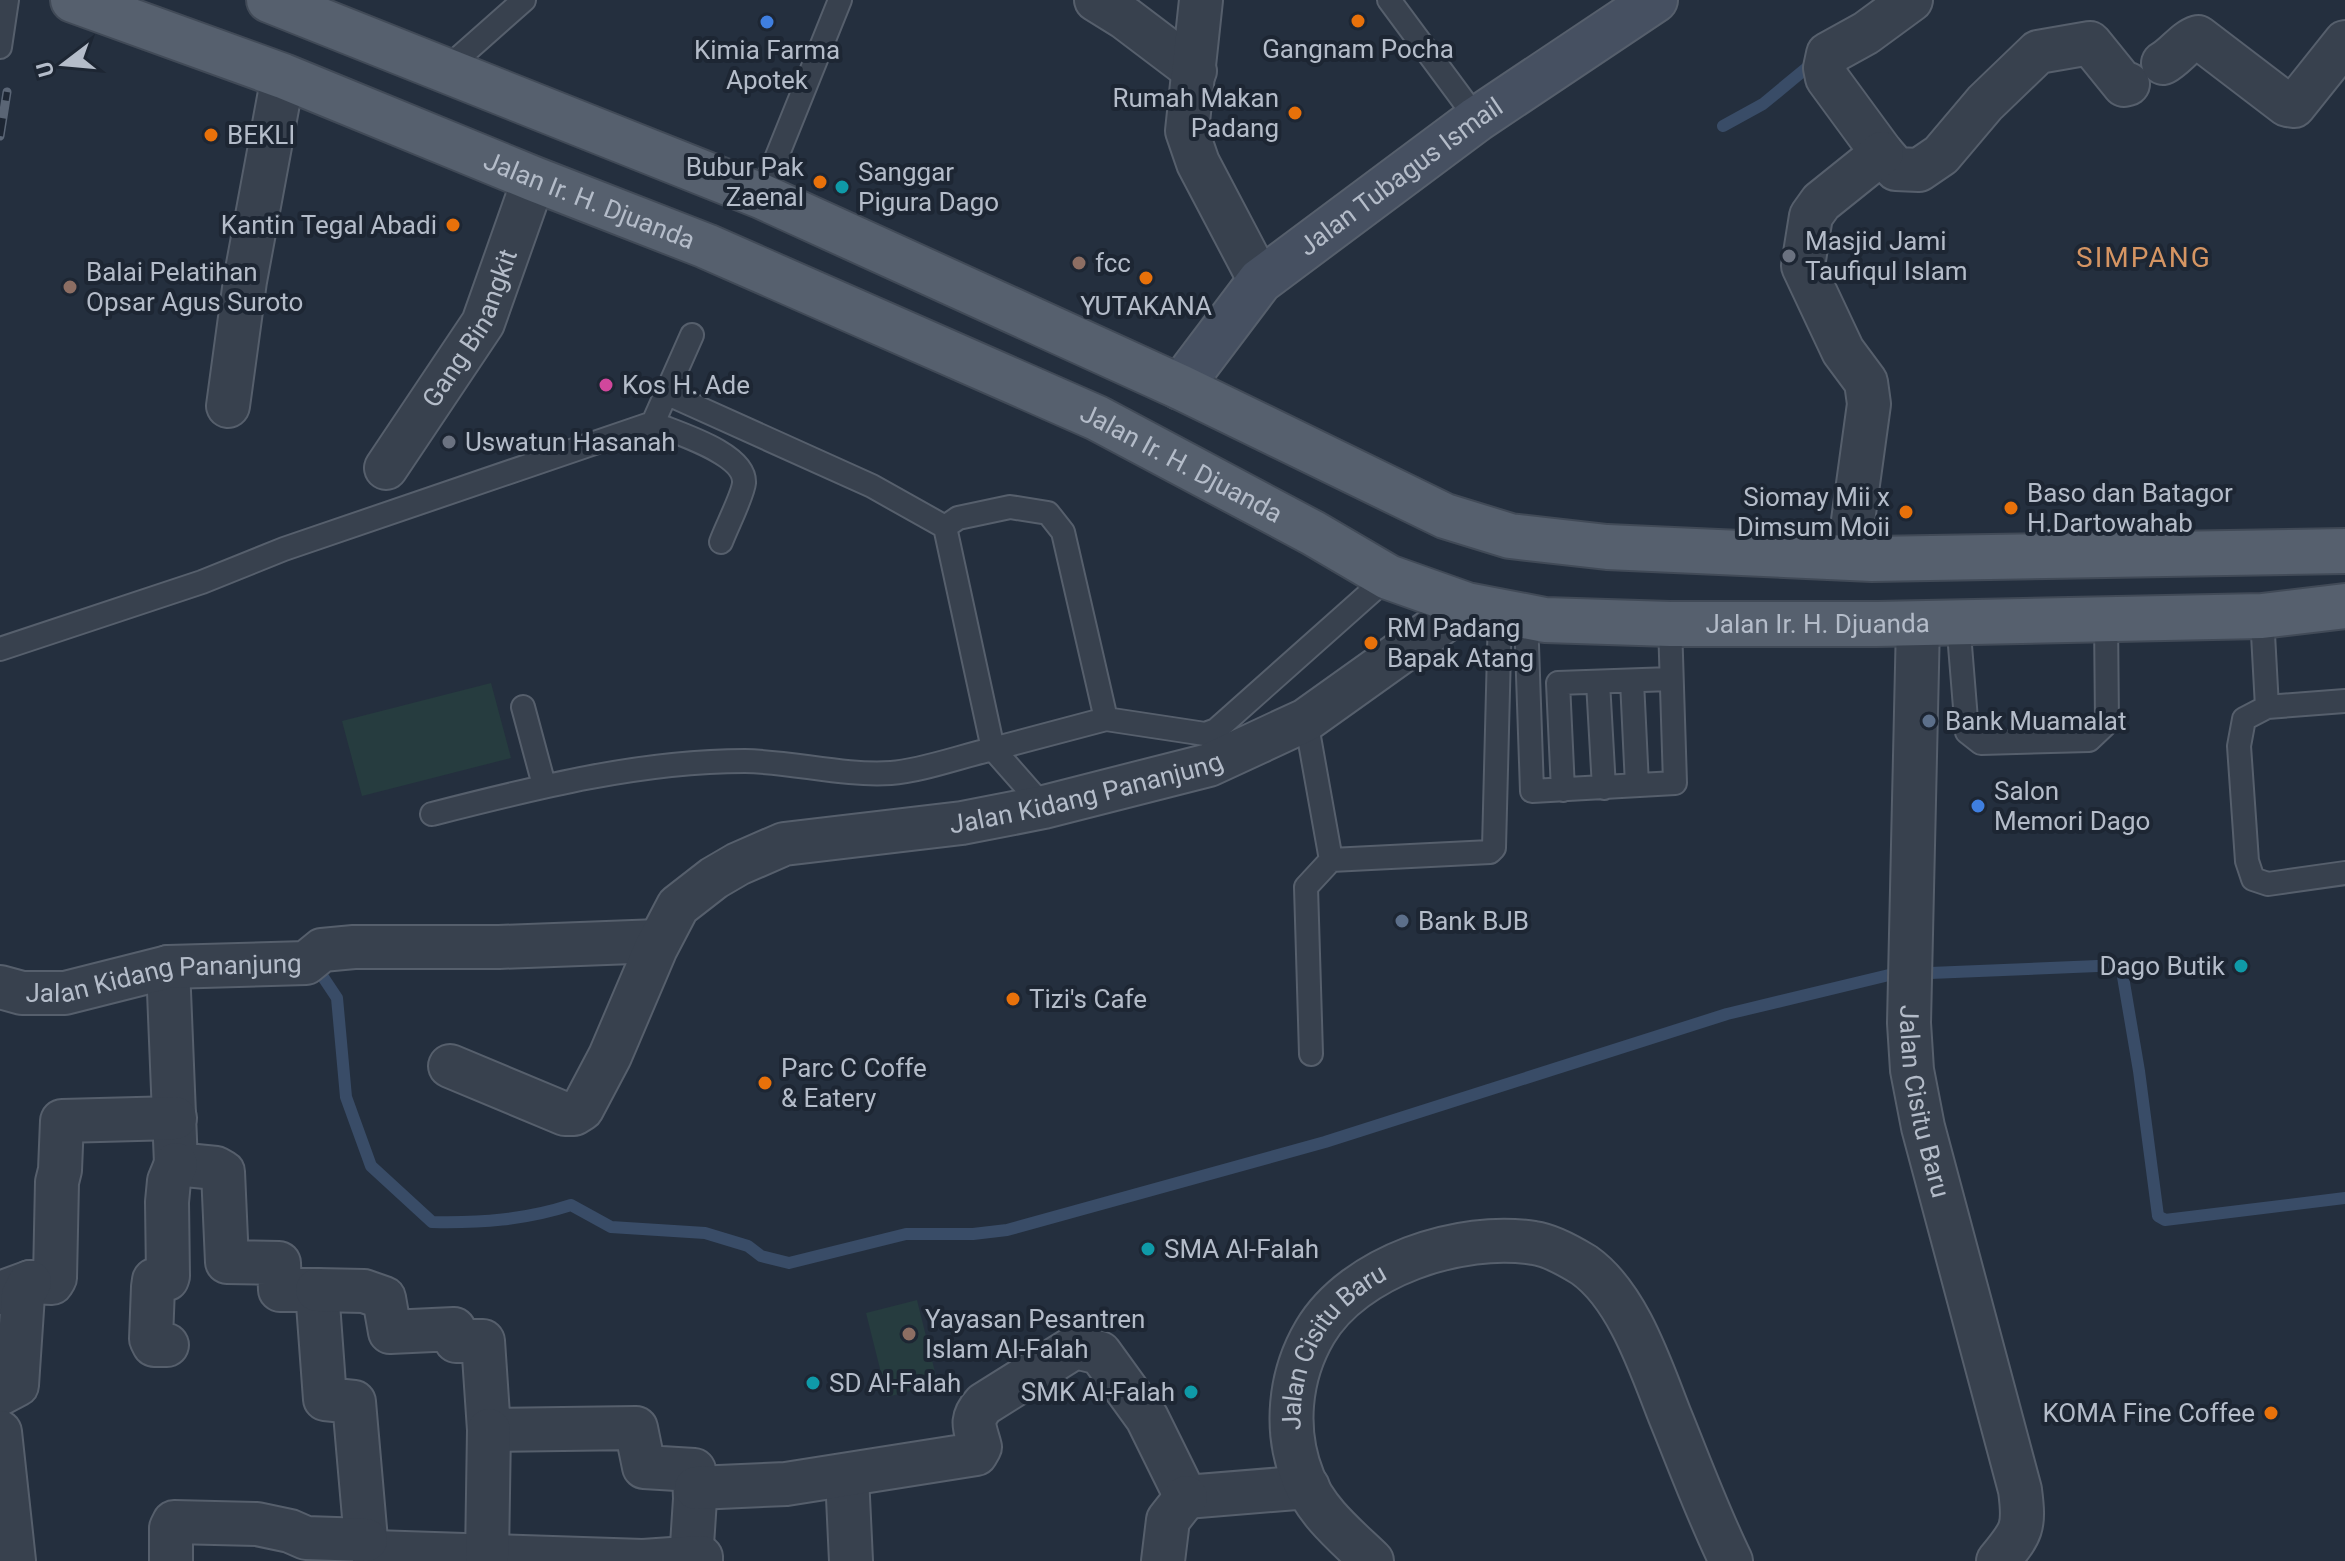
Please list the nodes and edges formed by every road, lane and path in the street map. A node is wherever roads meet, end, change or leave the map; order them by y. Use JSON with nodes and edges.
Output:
{"nodes":[{"id":1,"x":7,"y":0,"type":"edge"},
{"id":2,"x":73,"y":0,"type":"edge"},
{"id":3,"x":524,"y":0,"type":"edge"},
{"id":4,"x":840,"y":0,"type":"edge"},
{"id":5,"x":1201,"y":0,"type":"edge"},
{"id":6,"x":1389,"y":0,"type":"edge"},
{"id":7,"x":1655,"y":0,"type":"edge"},
{"id":8,"x":1911,"y":0,"type":"edge"},
{"id":9,"x":277,"y":2,"type":"edge"},
{"id":10,"x":1116,"y":6,"type":"edge"},
{"id":11,"x":2345,"y":42,"type":"edge"},
{"id":12,"x":0,"y":47,"type":"edge"},
{"id":13,"x":2163,"y":63,"type":"dead end"},
{"id":14,"x":445,"y":70,"type":"junction"},
{"id":15,"x":1195,"y":71,"type":"junction"},
{"id":16,"x":283,"y":76,"type":"junction"},
{"id":17,"x":2128,"y":84,"type":"dead end"},
{"id":18,"x":1477,"y":119,"type":"junction"},
{"id":19,"x":1882,"y":153,"type":"junction"},
{"id":20,"x":534,"y":179,"type":"junction"},
{"id":21,"x":749,"y":190,"type":"junction"},
{"id":22,"x":706,"y":246,"type":"junction"},
{"id":23,"x":1260,"y":281,"type":"junction"},
{"id":24,"x":692,"y":335,"type":"dead end"},
{"id":25,"x":1180,"y":387,"type":"junction"},
{"id":26,"x":668,"y":394,"type":"junction"},
{"id":27,"x":228,"y":406,"type":"dead end"},
{"id":28,"x":653,"y":423,"type":"junction"},
{"id":29,"x":386,"y":468,"type":"dead end"},
{"id":30,"x":945,"y":527,"type":"junction"},
{"id":31,"x":721,"y":542,"type":"dead end"},
{"id":32,"x":2345,"y":551,"type":"edge"},
{"id":33,"x":1848,"y":557,"type":"junction"},
{"id":34,"x":1388,"y":577,"type":"junction"},
{"id":35,"x":2345,"y":606,"type":"edge"},
{"id":36,"x":1498,"y":611,"type":"junction"},
{"id":37,"x":2262,"y":616,"type":"junction"},
{"id":38,"x":2106,"y":618,"type":"junction"},
{"id":39,"x":1670,"y":624,"type":"junction"},
{"id":40,"x":1931,"y":636,"type":"junction"},
{"id":41,"x":0,"y":649,"type":"edge"},
{"id":42,"x":1671,"y":679,"type":"junction"},
{"id":43,"x":1632,"y":681,"type":"junction"},
{"id":44,"x":1598,"y":682,"type":"junction"},
{"id":45,"x":2345,"y":701,"type":"edge"},
{"id":46,"x":523,"y":707,"type":"dead end"},
{"id":47,"x":2267,"y":707,"type":"junction"},
{"id":48,"x":1106,"y":719,"type":"junction"},
{"id":49,"x":1306,"y":720,"type":"junction"},
{"id":50,"x":993,"y":749,"type":"junction"},
{"id":51,"x":544,"y":785,"type":"junction"},
{"id":52,"x":1637,"y":785,"type":"junction"},
{"id":53,"x":1604,"y":788,"type":"junction"},
{"id":54,"x":1563,"y":790,"type":"junction"},
{"id":55,"x":1044,"y":807,"type":"junction"},
{"id":56,"x":432,"y":814,"type":"dead end"},
{"id":57,"x":1331,"y":860,"type":"junction"},
{"id":58,"x":2345,"y":873,"type":"edge"},
{"id":59,"x":669,"y":924,"type":"junction"},
{"id":60,"x":168,"y":967,"type":"junction"},
{"id":61,"x":0,"y":987,"type":"edge"},
{"id":62,"x":1311,"y":1054,"type":"dead end"},
{"id":63,"x":450,"y":1066,"type":"dead end"},
{"id":64,"x":175,"y":1118,"type":"junction"},
{"id":65,"x":176,"y":1164,"type":"junction"},
{"id":66,"x":15,"y":1288,"type":"edge"},
{"id":67,"x":317,"y":1290,"type":"junction"},
{"id":68,"x":167,"y":1345,"type":"dead end"},
{"id":69,"x":0,"y":1394,"type":"edge"},
{"id":70,"x":489,"y":1430,"type":"junction"},
{"id":71,"x":0,"y":1432,"type":"edge"},
{"id":72,"x":847,"y":1476,"type":"junction"},
{"id":73,"x":1308,"y":1487,"type":"junction"},
{"id":74,"x":696,"y":1488,"type":"junction"},
{"id":75,"x":1186,"y":1497,"type":"junction"},
{"id":76,"x":371,"y":1551,"type":"edge"},
{"id":77,"x":487,"y":1557,"type":"junction"},
{"id":78,"x":701,"y":1559,"type":"edge"},
{"id":79,"x":14,"y":1561,"type":"edge"},
{"id":80,"x":171,"y":1561,"type":"edge"},
{"id":81,"x":851,"y":1561,"type":"edge"},
{"id":82,"x":1163,"y":1561,"type":"edge"},
{"id":83,"x":1372,"y":1561,"type":"edge"},
{"id":84,"x":1731,"y":1561,"type":"edge"},
{"id":85,"x":1998,"y":1561,"type":"edge"}],
"edges":[{"from":1,"to":12,"type":"lane"},
{"from":2,"to":16,"type":"main road","name":"Jalan Ir. H. Djuanda"},
{"from":3,"to":14,"type":"lane"},
{"from":4,"to":21,"type":"lane"},
{"from":5,"to":15,"type":"street"},
{"from":6,"to":18,"type":"lane"},
{"from":7,"to":18,"type":"main road","name":"Jalan Tubagus Ismail"},
{"from":8,"to":19,"type":"street"},
{"from":9,"to":14,"type":"main road"},
{"from":10,"to":15,"type":"street"},
{"from":11,"to":13,"type":"street"},
{"from":14,"to":21,"type":"main road"},
{"from":15,"to":23,"type":"street"},
{"from":16,"to":20,"type":"main road","name":"Jalan Ir. H. Djuanda"},
{"from":16,"to":27,"type":"street"},
{"from":17,"to":19,"type":"street"},
{"from":18,"to":23,"type":"main road","name":"Jalan Tubagus Ismail"},
{"from":19,"to":33,"type":"street"},
{"from":20,"to":22,"type":"main road","name":"Jalan Ir. H. Djuanda"},
{"from":20,"to":29,"type":"street","name":"Gang Binangkit"},
{"from":21,"to":22,"type":"main road"},
{"from":21,"to":25,"type":"main road"},
{"from":22,"to":34,"type":"main road","name":"Jalan Ir. H. Djuanda"},
{"from":23,"to":25,"type":"main road","name":"Jalan Tubagus Ismail"},
{"from":24,"to":26,"type":"lane"},
{"from":25,"to":33,"type":"main road"},
{"from":26,"to":28,"type":"lane"},
{"from":26,"to":30,"type":"lane"},
{"from":28,"to":31,"type":"lane"},
{"from":28,"to":41,"type":"lane"},
{"from":30,"to":48,"type":"lane"},
{"from":30,"to":50,"type":"lane"},
{"from":32,"to":33,"type":"main road"},
{"from":34,"to":36,"type":"main road","name":"Jalan Ir. H. Djuanda"},
{"from":34,"to":48,"type":"lane"},
{"from":35,"to":37,"type":"main road","name":"Jalan Ir. H. Djuanda"},
{"from":36,"to":39,"type":"main road","name":"Jalan Ir. H. Djuanda"},
{"from":36,"to":49,"type":"street","name":"Jalan Kidang Pananjung"},
{"from":36,"to":54,"type":"lane"},
{"from":36,"to":57,"type":"lane"},
{"from":37,"to":38,"type":"main road","name":"Jalan Ir. H. Djuanda"},
{"from":37,"to":47,"type":"lane"},
{"from":38,"to":40,"type":"main road","name":"Jalan Ir. H. Djuanda"},
{"from":38,"to":40,"type":"lane"},
{"from":39,"to":40,"type":"main road","name":"Jalan Ir. H. Djuanda"},
{"from":39,"to":42,"type":"lane"},
{"from":40,"to":85,"type":"street","name":"Jalan Cisitu Baru"},
{"from":42,"to":43,"type":"lane"},
{"from":42,"to":52,"type":"lane"},
{"from":43,"to":44,"type":"lane"},
{"from":43,"to":52,"type":"lane"},
{"from":44,"to":53,"type":"lane"},
{"from":44,"to":54,"type":"lane"},
{"from":45,"to":47,"type":"lane"},
{"from":46,"to":51,"type":"lane"},
{"from":47,"to":58,"type":"lane"},
{"from":48,"to":50,"type":"lane"},
{"from":49,"to":55,"type":"street","name":"Jalan Kidang Pananjung"},
{"from":49,"to":57,"type":"lane"},
{"from":50,"to":51,"type":"lane"},
{"from":50,"to":55,"type":"lane"},
{"from":51,"to":56,"type":"lane"},
{"from":52,"to":53,"type":"lane"},
{"from":53,"to":54,"type":"lane"},
{"from":55,"to":59,"type":"street","name":"Jalan Kidang Pananjung"},
{"from":57,"to":62,"type":"lane"},
{"from":59,"to":60,"type":"street","name":"Jalan Kidang Pananjung"},
{"from":59,"to":63,"type":"street"},
{"from":60,"to":61,"type":"street","name":"Jalan Kidang Pananjung"},
{"from":60,"to":64,"type":"street"},
{"from":64,"to":65,"type":"street"},
{"from":64,"to":66,"type":"street"},
{"from":65,"to":67,"type":"street"},
{"from":65,"to":68,"type":"street"},
{"from":66,"to":69,"type":"street"},
{"from":67,"to":70,"type":"street"},
{"from":67,"to":76,"type":"street"},
{"from":70,"to":74,"type":"street"},
{"from":70,"to":77,"type":"street"},
{"from":71,"to":79,"type":"street"},
{"from":72,"to":74,"type":"street"},
{"from":72,"to":75,"type":"street"},
{"from":72,"to":81,"type":"street"},
{"from":73,"to":75,"type":"street"},
{"from":73,"to":83,"type":"street","name":"Jalan Cisitu Baru"},
{"from":73,"to":84,"type":"street","name":"Jalan Cisitu Baru"},
{"from":74,"to":78,"type":"street"},
{"from":75,"to":82,"type":"street"},
{"from":76,"to":77,"type":"street"},
{"from":76,"to":80,"type":"street"},
{"from":77,"to":78,"type":"street"}]}
